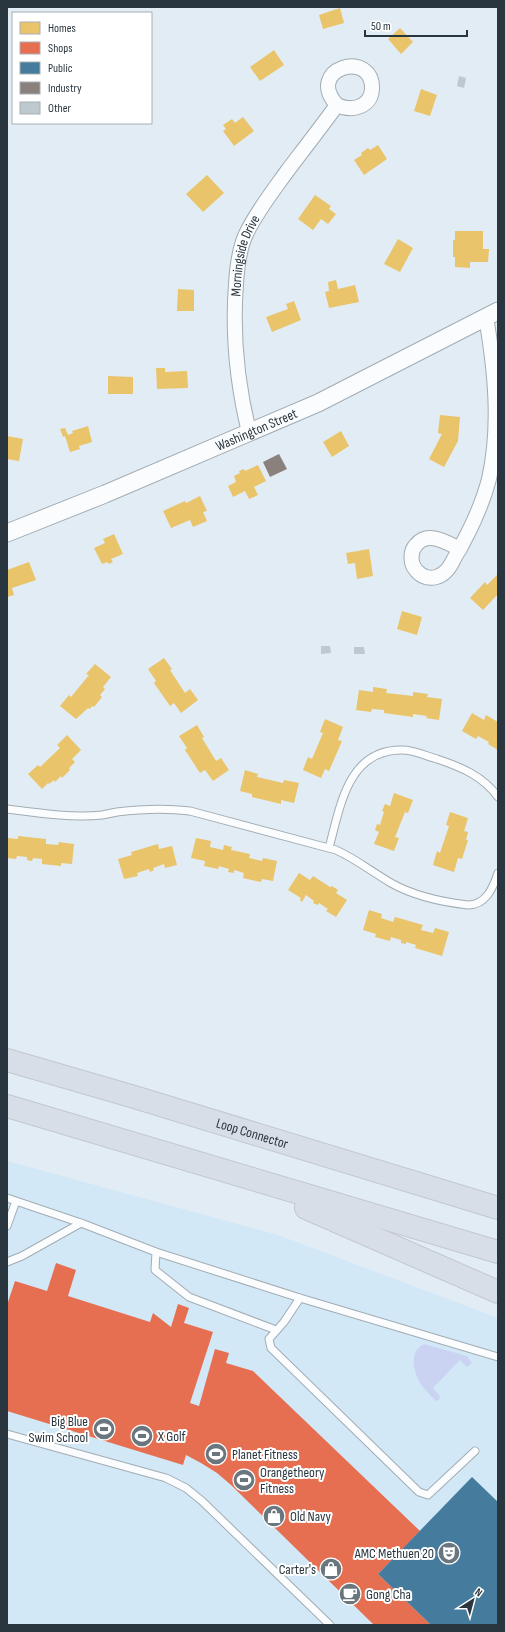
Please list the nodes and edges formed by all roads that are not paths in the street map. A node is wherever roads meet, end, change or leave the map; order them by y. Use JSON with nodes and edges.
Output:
{"nodes":[{"id":1,"x":338,"y":105,"type":"dead end"},
{"id":2,"x":492,"y":314,"type":"edge"},
{"id":3,"x":249,"y":432,"type":"junction"},
{"id":4,"x":7,"y":533,"type":"edge"},
{"id":5,"x":460,"y":549,"type":"dead end"},
{"id":6,"x":498,"y":798,"type":"edge"},
{"id":7,"x":7,"y":810,"type":"edge"},
{"id":8,"x":328,"y":848,"type":"junction"},
{"id":9,"x":498,"y":872,"type":"edge"},
{"id":10,"x":7,"y":1060,"type":"edge"},
{"id":11,"x":7,"y":1106,"type":"edge"},
{"id":12,"x":221,"y":1170,"type":"junction"},
{"id":13,"x":7,"y":1198,"type":"edge"},
{"id":14,"x":16,"y":1201,"type":"junction"},
{"id":15,"x":498,"y":1208,"type":"edge"},
{"id":16,"x":81,"y":1223,"type":"junction"},
{"id":17,"x":7,"y":1226,"type":"edge"},
{"id":18,"x":156,"y":1252,"type":"junction"},
{"id":19,"x":498,"y":1252,"type":"edge"},
{"id":20,"x":7,"y":1262,"type":"edge"},
{"id":21,"x":498,"y":1292,"type":"edge"},
{"id":22,"x":300,"y":1298,"type":"junction"},
{"id":23,"x":276,"y":1330,"type":"junction"},
{"id":24,"x":498,"y":1356,"type":"edge"},
{"id":25,"x":7,"y":1434,"type":"edge"},
{"id":26,"x":475,"y":1451,"type":"dead end"},
{"id":27,"x":330,"y":1625,"type":"edge"}],
"edges":[{"from":1,"to":3,"type":"street","name":"Morningside Drive"},
{"from":2,"to":3,"type":"street","name":"Washington Street"},
{"from":2,"to":5,"type":"street"},
{"from":3,"to":4,"type":"street","name":"Washington Street"},
{"from":6,"to":8,"type":"lane"},
{"from":7,"to":8,"type":"lane"},
{"from":8,"to":9,"type":"lane"},
{"from":10,"to":15,"type":"highway","name":"Loop Connector"},
{"from":11,"to":12,"type":"highway"},
{"from":12,"to":19,"type":"highway"},
{"from":12,"to":21,"type":"highway"},
{"from":13,"to":14,"type":"lane"},
{"from":14,"to":16,"type":"lane"},
{"from":14,"to":17,"type":"lane"},
{"from":16,"to":18,"type":"lane"},
{"from":16,"to":20,"type":"lane"},
{"from":18,"to":22,"type":"lane"},
{"from":18,"to":23,"type":"lane"},
{"from":22,"to":23,"type":"lane"},
{"from":22,"to":24,"type":"lane"},
{"from":23,"to":26,"type":"lane"},
{"from":25,"to":27,"type":"lane"}]}
